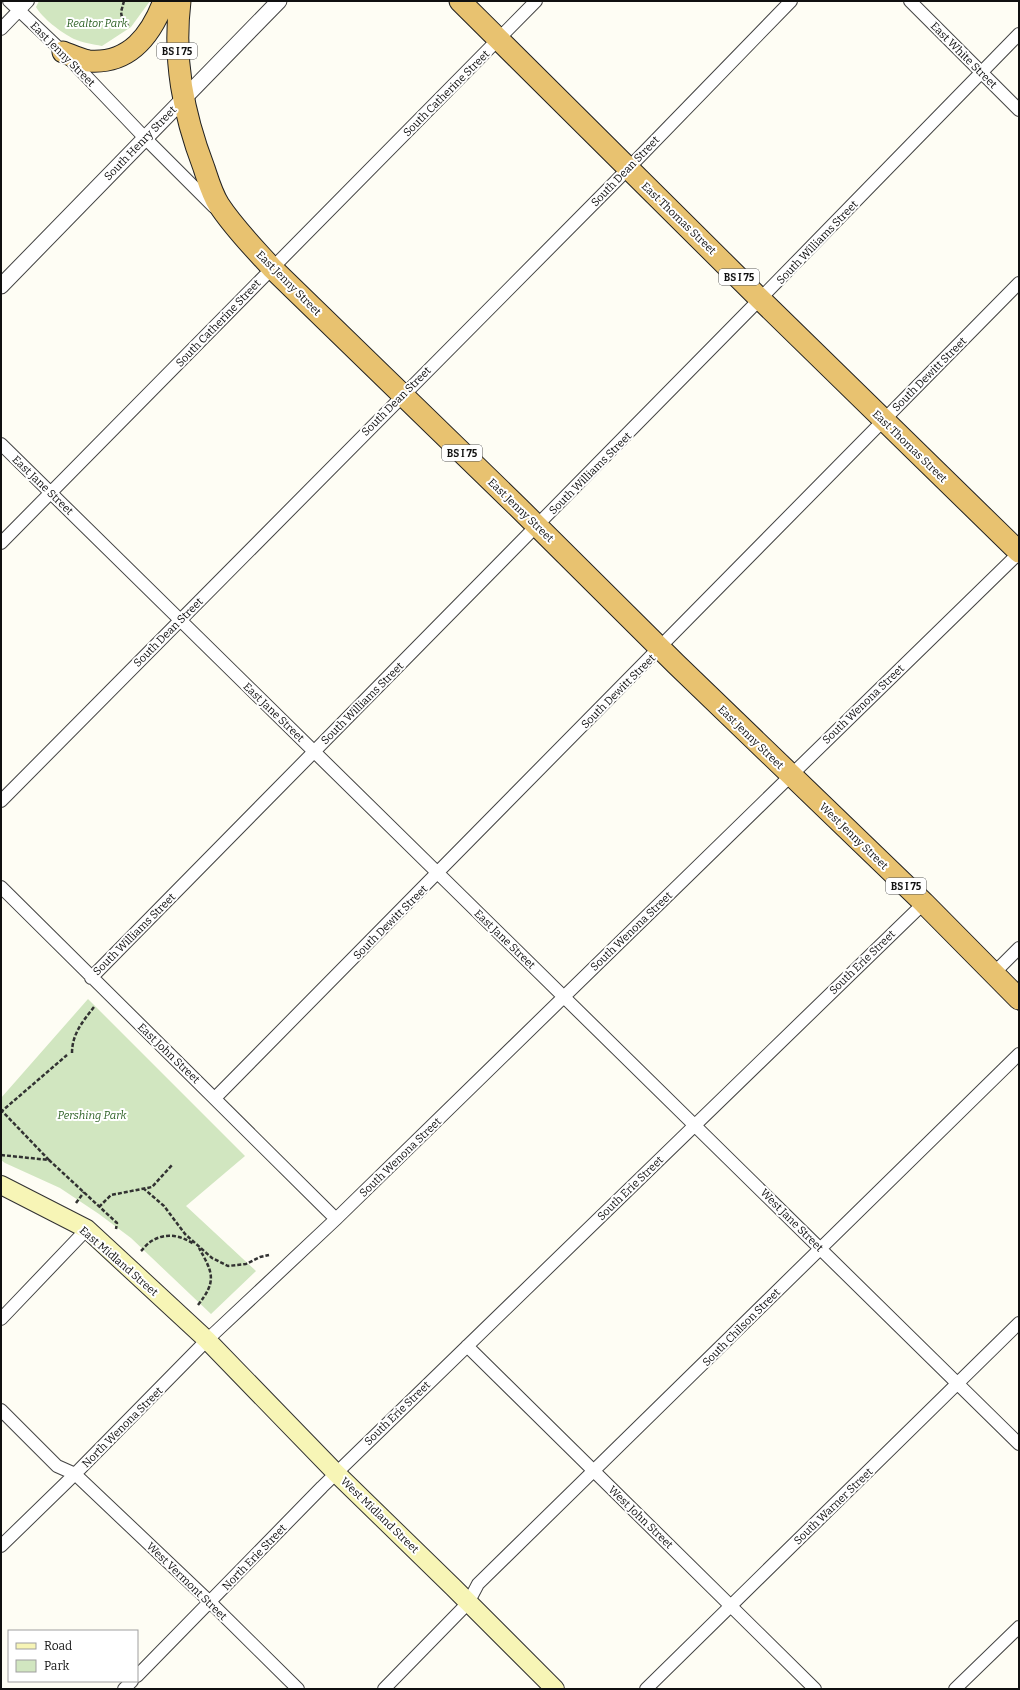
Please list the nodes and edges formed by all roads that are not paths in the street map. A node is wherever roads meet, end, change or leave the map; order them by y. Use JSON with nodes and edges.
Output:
{"nodes":[{"id":1,"x":9,"y":1,"type":"edge"},
{"id":2,"x":28,"y":1,"type":"edge"},
{"id":3,"x":164,"y":1,"type":"edge"},
{"id":4,"x":180,"y":1,"type":"edge"},
{"id":5,"x":280,"y":1,"type":"edge"},
{"id":6,"x":460,"y":1,"type":"edge"},
{"id":7,"x":536,"y":1,"type":"edge"},
{"id":8,"x":791,"y":1,"type":"edge"},
{"id":9,"x":910,"y":1,"type":"edge"},
{"id":10,"x":19,"y":11,"type":"junction"},
{"id":11,"x":1,"y":29,"type":"edge"},
{"id":12,"x":1019,"y":34,"type":"edge"},
{"id":13,"x":498,"y":40,"type":"junction"},
{"id":14,"x":63,"y":52,"type":"junction"},
{"id":15,"x":981,"y":73,"type":"junction"},
{"id":16,"x":182,"y":100,"type":"junction"},
{"id":17,"x":1019,"y":110,"type":"edge"},
{"id":18,"x":145,"y":138,"type":"junction"},
{"id":19,"x":628,"y":168,"type":"junction"},
{"id":20,"x":235,"y":227,"type":"junction"},
{"id":21,"x":272,"y":268,"type":"junction"},
{"id":22,"x":1019,"y":283,"type":"edge"},
{"id":23,"x":1,"y":286,"type":"edge"},
{"id":24,"x":760,"y":299,"type":"junction"},
{"id":25,"x":402,"y":396,"type":"junction"},
{"id":26,"x":884,"y":420,"type":"junction"},
{"id":27,"x":1,"y":444,"type":"edge"},
{"id":28,"x":51,"y":493,"type":"junction"},
{"id":29,"x":537,"y":526,"type":"junction"},
{"id":30,"x":1,"y":543,"type":"edge"},
{"id":31,"x":1019,"y":552,"type":"edge"},
{"id":32,"x":180,"y":620,"type":"junction"},
{"id":33,"x":660,"y":648,"type":"junction"},
{"id":34,"x":315,"y":751,"type":"junction"},
{"id":35,"x":790,"y":775,"type":"junction"},
{"id":36,"x":1,"y":801,"type":"edge"},
{"id":37,"x":438,"y":874,"type":"junction"},
{"id":38,"x":1,"y":887,"type":"edge"},
{"id":39,"x":924,"y":903,"type":"junction"},
{"id":40,"x":1019,"y":948,"type":"edge"},
{"id":41,"x":993,"y":974,"type":"junction"},
{"id":42,"x":91,"y":978,"type":"junction"},
{"id":43,"x":564,"y":996,"type":"junction"},
{"id":44,"x":1019,"y":999,"type":"edge"},
{"id":45,"x":1019,"y":1054,"type":"edge"},
{"id":46,"x":215,"y":1098,"type":"junction"},
{"id":47,"x":695,"y":1125,"type":"junction"},
{"id":48,"x":1,"y":1185,"type":"edge"},
{"id":49,"x":336,"y":1219,"type":"junction"},
{"id":50,"x":87,"y":1229,"type":"junction"},
{"id":51,"x":821,"y":1248,"type":"junction"},
{"id":52,"x":242,"y":1307,"type":"joint"},
{"id":53,"x":1,"y":1319,"type":"edge"},
{"id":54,"x":1019,"y":1323,"type":"edge"},
{"id":55,"x":207,"y":1340,"type":"junction"},
{"id":56,"x":467,"y":1346,"type":"junction"},
{"id":57,"x":958,"y":1384,"type":"junction"},
{"id":58,"x":1,"y":1410,"type":"edge"},
{"id":59,"x":1019,"y":1444,"type":"edge"},
{"id":60,"x":595,"y":1472,"type":"junction"},
{"id":61,"x":336,"y":1473,"type":"junction"},
{"id":62,"x":75,"y":1474,"type":"junction"},
{"id":63,"x":1,"y":1546,"type":"edge"},
{"id":64,"x":210,"y":1602,"type":"junction"},
{"id":65,"x":468,"y":1603,"type":"junction"},
{"id":66,"x":730,"y":1605,"type":"junction"},
{"id":67,"x":1019,"y":1627,"type":"edge"},
{"id":68,"x":138,"y":1675,"type":"edge"},
{"id":69,"x":298,"y":1689,"type":"edge"},
{"id":70,"x":384,"y":1689,"type":"edge"},
{"id":71,"x":555,"y":1689,"type":"edge"},
{"id":72,"x":646,"y":1689,"type":"edge"},
{"id":73,"x":815,"y":1689,"type":"edge"},
{"id":74,"x":955,"y":1689,"type":"edge"}],
"edges":[{"from":1,"to":10,"type":"street","name":"East Jenny Street"},
{"from":2,"to":10,"type":"street"},
{"from":3,"to":14,"type":"highway"},
{"from":4,"to":16,"type":"highway","number":"BS I 75"},
{"from":5,"to":16,"type":"street","name":"South Henry Street"},
{"from":6,"to":13,"type":"highway","name":"East Thomas Street","number":"BS I 75"},
{"from":7,"to":13,"type":"street","name":"South Catherine Street"},
{"from":8,"to":19,"type":"street","name":"South Dean Street"},
{"from":9,"to":15,"type":"street","name":"East White Street"},
{"from":10,"to":11,"type":"street"},
{"from":10,"to":14,"type":"street","name":"East Jenny Street"},
{"from":12,"to":15,"type":"street","name":"South Williams Street"},
{"from":13,"to":19,"type":"highway","name":"East Thomas Street","number":"BS I 75"},
{"from":13,"to":21,"type":"street","name":"South Catherine Street"},
{"from":14,"to":18,"type":"street","name":"East Jenny Street"},
{"from":15,"to":17,"type":"street","name":"East White Street"},
{"from":15,"to":24,"type":"street","name":"South Williams Street"},
{"from":16,"to":18,"type":"street","name":"South Henry Street"},
{"from":16,"to":20,"type":"highway","name":"East Jenny Street","number":"BS I 75"},
{"from":18,"to":20,"type":"street","name":"East Jenny Street"},
{"from":18,"to":23,"type":"street","name":"South Henry Street"},
{"from":19,"to":24,"type":"highway","name":"East Thomas Street","number":"BS I 75"},
{"from":19,"to":25,"type":"street","name":"South Dean Street"},
{"from":20,"to":21,"type":"highway","name":"East Jenny Street","number":"BS I 75"},
{"from":21,"to":25,"type":"highway","name":"East Jenny Street","number":"BS I 75"},
{"from":21,"to":28,"type":"street","name":"South Catherine Street"},
{"from":22,"to":26,"type":"street","name":"South Dewitt Street"},
{"from":24,"to":26,"type":"highway","name":"East Thomas Street","number":"BS I 75"},
{"from":24,"to":29,"type":"street","name":"South Williams Street"},
{"from":25,"to":29,"type":"highway","name":"East Jenny Street","number":"BS I 75"},
{"from":25,"to":32,"type":"street","name":"South Dean Street"},
{"from":26,"to":31,"type":"highway","name":"East Thomas Street","number":"BS I 75"},
{"from":26,"to":33,"type":"street","name":"South Dewitt Street"},
{"from":27,"to":28,"type":"street","name":"East Jane Street"},
{"from":28,"to":30,"type":"street","name":"South Catherine Street"},
{"from":28,"to":32,"type":"street","name":"East Jane Street"},
{"from":29,"to":33,"type":"highway","name":"East Jenny Street","number":"BS I 75"},
{"from":29,"to":34,"type":"street","name":"South Williams Street"},
{"from":31,"to":35,"type":"street","name":"South Wenona Street"},
{"from":32,"to":34,"type":"street","name":"East Jane Street"},
{"from":32,"to":36,"type":"street","name":"South Dean Street"},
{"from":33,"to":35,"type":"highway","name":"East Jenny Street","number":"BS I 75"},
{"from":33,"to":37,"type":"street","name":"South Dewitt Street"},
{"from":34,"to":37,"type":"street","name":"East Jane Street"},
{"from":34,"to":42,"type":"street","name":"South Williams Street"},
{"from":35,"to":39,"type":"highway","name":"West Jenny Street","number":"BS I 75"},
{"from":35,"to":43,"type":"street","name":"South Wenona Street"},
{"from":37,"to":43,"type":"street","name":"East Jane Street"},
{"from":37,"to":46,"type":"street","name":"South Dewitt Street"},
{"from":38,"to":42,"type":"street","name":"East John Street"},
{"from":39,"to":41,"type":"highway","name":"West Jenny Street","number":"BS I 75"},
{"from":39,"to":47,"type":"street","name":"South Erie Street"},
{"from":40,"to":41,"type":"street"},
{"from":41,"to":44,"type":"highway","name":"West Jenny Street","number":"BS I 75"},
{"from":42,"to":46,"type":"street","name":"East John Street"},
{"from":43,"to":47,"type":"street","name":"West Jane Street"},
{"from":43,"to":49,"type":"street","name":"South Wenona Street"},
{"from":45,"to":51,"type":"street","name":"South Chilson Street"},
{"from":46,"to":49,"type":"street","name":"East John Street"},
{"from":47,"to":51,"type":"street","name":"West Jane Street"},
{"from":47,"to":56,"type":"street","name":"South Erie Street"},
{"from":48,"to":50,"type":"main road","name":"East Midland Street"},
{"from":49,"to":52,"type":"street","name":"South Wenona Street"},
{"from":50,"to":53,"type":"street"},
{"from":50,"to":55,"type":"main road","name":"East Midland Street"},
{"from":51,"to":57,"type":"street","name":"West Jane Street"},
{"from":51,"to":60,"type":"street","name":"South Chilson Street"},
{"from":52,"to":55,"type":"street","name":"North Wenona Street"},
{"from":54,"to":57,"type":"street","name":"South Warner Street"},
{"from":55,"to":61,"type":"main road","name":"West Midland Street"},
{"from":55,"to":62,"type":"street","name":"North Wenona Street"},
{"from":56,"to":60,"type":"street","name":"West John Street"},
{"from":56,"to":61,"type":"street","name":"South Erie Street"},
{"from":57,"to":59,"type":"street","name":"West Jane Street"},
{"from":57,"to":66,"type":"street","name":"South Warner Street"},
{"from":58,"to":62,"type":"street","name":"West Vermont Street"},
{"from":60,"to":65,"type":"street","name":"South Chilson Street"},
{"from":60,"to":66,"type":"street","name":"West John Street"},
{"from":61,"to":64,"type":"street","name":"North Erie Street"},
{"from":61,"to":65,"type":"main road","name":"West Midland Street"},
{"from":62,"to":63,"type":"street","name":"North Wenona Street"},
{"from":62,"to":64,"type":"street","name":"West Vermont Street"},
{"from":64,"to":68,"type":"street","name":"North Erie Street"},
{"from":64,"to":69,"type":"street","name":"West Vermont Street"},
{"from":65,"to":70,"type":"street","name":"South Chilson Street"},
{"from":65,"to":71,"type":"main road","name":"West Midland Street"},
{"from":66,"to":72,"type":"street","name":"South Warner Street"},
{"from":66,"to":73,"type":"street","name":"West John Street"},
{"from":67,"to":74,"type":"street"}]}
